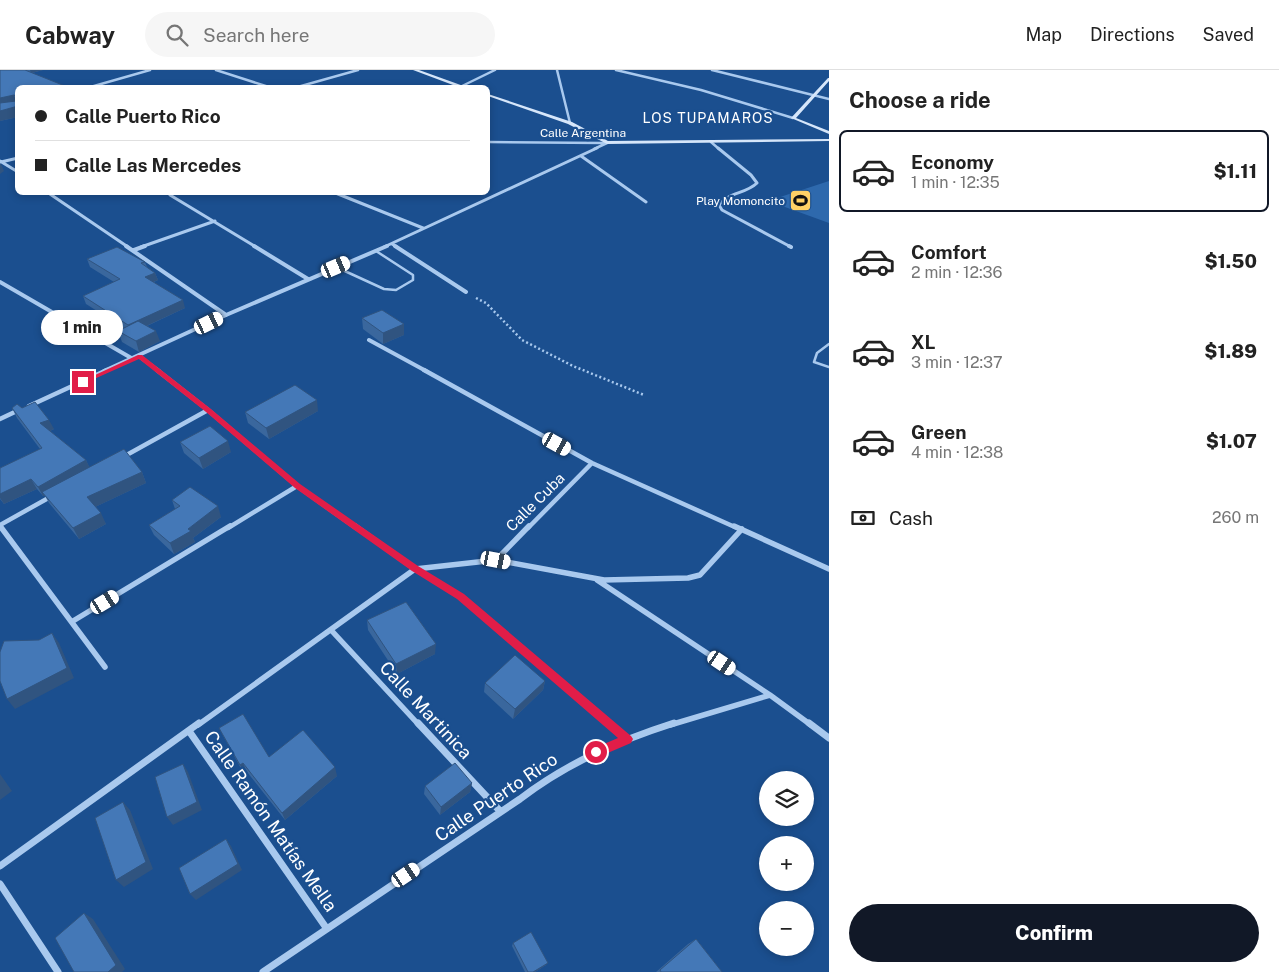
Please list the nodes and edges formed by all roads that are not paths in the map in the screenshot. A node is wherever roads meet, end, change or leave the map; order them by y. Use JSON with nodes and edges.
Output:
{"nodes":[{"id":1,"x":150,"y":70,"type":"edge"},
{"id":2,"x":216,"y":70,"type":"edge"},
{"id":3,"x":358,"y":70,"type":"edge"},
{"id":4,"x":415,"y":70,"type":"edge"},
{"id":5,"x":495,"y":70,"type":"edge"},
{"id":6,"x":557,"y":70,"type":"edge"},
{"id":7,"x":616,"y":70,"type":"edge"},
{"id":8,"x":712,"y":70,"type":"edge"},
{"id":9,"x":829,"y":79,"type":"edge"},
{"id":10,"x":98,"y":85,"type":"edge"},
{"id":11,"x":263,"y":85,"type":"edge"},
{"id":12,"x":305,"y":85,"type":"edge"},
{"id":13,"x":457,"y":85,"type":"edge"},
{"id":14,"x":462,"y":85,"type":"edge"},
{"id":15,"x":813,"y":95,"type":"junction"},
{"id":16,"x":490,"y":96,"type":"edge"},
{"id":17,"x":829,"y":100,"type":"edge"},
{"id":18,"x":793,"y":118,"type":"junction"},
{"id":19,"x":570,"y":123,"type":"junction"},
{"id":20,"x":812,"y":126,"type":"junction"},
{"id":21,"x":829,"y":133,"type":"edge"},
{"id":22,"x":804,"y":140,"type":"junction"},
{"id":23,"x":829,"y":140,"type":"edge"},
{"id":24,"x":490,"y":142,"type":"edge"},
{"id":25,"x":712,"y":142,"type":"junction"},
{"id":26,"x":607,"y":143,"type":"junction"},
{"id":27,"x":581,"y":156,"type":"junction"},
{"id":28,"x":15,"y":159,"type":"edge"},
{"id":29,"x":1,"y":162,"type":"edge"},
{"id":30,"x":15,"y":170,"type":"edge"},
{"id":31,"x":52,"y":195,"type":"edge"},
{"id":32,"x":340,"y":195,"type":"edge"},
{"id":33,"x":170,"y":196,"type":"dead end"},
{"id":34,"x":646,"y":202,"type":"dead end"},
{"id":35,"x":215,"y":221,"type":"junction"},
{"id":36,"x":423,"y":228,"type":"junction"},
{"id":37,"x":392,"y":244,"type":"junction"},
{"id":38,"x":791,"y":247,"type":"dead end"},
{"id":39,"x":134,"y":250,"type":"junction"},
{"id":40,"x":376,"y":251,"type":"junction"},
{"id":41,"x":336,"y":267,"type":"junction"},
{"id":42,"x":308,"y":279,"type":"junction"},
{"id":43,"x":0,"y":282,"type":"edge"},
{"id":44,"x":466,"y":292,"type":"road end"},
{"id":45,"x":226,"y":315,"type":"junction"},
{"id":46,"x":369,"y":340,"type":"dead end"},
{"id":47,"x":829,"y":344,"type":"edge"},
{"id":48,"x":140,"y":356,"type":"junction"},
{"id":49,"x":132,"y":359,"type":"junction"},
{"id":50,"x":829,"y":367,"type":"edge"},
{"id":51,"x":208,"y":410,"type":"junction"},
{"id":52,"x":0,"y":419,"type":"edge"},
{"id":53,"x":121,"y":458,"type":"edge"},
{"id":54,"x":592,"y":462,"type":"junction"},
{"id":55,"x":297,"y":486,"type":"junction"},
{"id":56,"x":61,"y":491,"type":"edge"},
{"id":57,"x":0,"y":525,"type":"edge"},
{"id":58,"x":742,"y":529,"type":"junction"},
{"id":59,"x":496,"y":560,"type":"junction"},
{"id":60,"x":415,"y":569,"type":"junction"},
{"id":61,"x":829,"y":569,"type":"edge"},
{"id":62,"x":595,"y":579,"type":"junction"},
{"id":63,"x":73,"y":621,"type":"junction"},
{"id":64,"x":331,"y":630,"type":"junction"},
{"id":65,"x":105,"y":668,"type":"dead end"},
{"id":66,"x":770,"y":695,"type":"junction"},
{"id":67,"x":190,"y":731,"type":"junction"},
{"id":68,"x":829,"y":738,"type":"edge"},
{"id":69,"x":627,"y":739,"type":"junction"},
{"id":70,"x":500,"y":811,"type":"junction"},
{"id":71,"x":0,"y":866,"type":"edge"},
{"id":72,"x":0,"y":884,"type":"edge"},
{"id":73,"x":327,"y":929,"type":"junction"},
{"id":74,"x":58,"y":972,"type":"edge"},
{"id":75,"x":263,"y":972,"type":"edge"}],
"edges":[{"from":1,"to":10,"type":"street"},
{"from":2,"to":11,"type":"street"},
{"from":3,"to":12,"type":"street"},
{"from":4,"to":13,"type":"main road"},
{"from":5,"to":14,"type":"street"},
{"from":6,"to":19,"type":"street"},
{"from":7,"to":18,"type":"street"},
{"from":8,"to":15,"type":"street"},
{"from":9,"to":15,"type":"main road"},
{"from":15,"to":17,"type":"street"},
{"from":15,"to":18,"type":"main road"},
{"from":16,"to":19,"type":"main road"},
{"from":18,"to":20,"type":"main road"},
{"from":19,"to":26,"type":"main road"},
{"from":20,"to":21,"type":"main road"},
{"from":20,"to":22,"type":"main road"},
{"from":22,"to":23,"type":"main road","name":"Calle Argentina"},
{"from":22,"to":25,"type":"main road","name":"Calle Argentina"},
{"from":24,"to":26,"type":"street","name":"Calle Argentina"},
{"from":25,"to":26,"type":"main road","name":"Calle Argentina"},
{"from":25,"to":38,"type":"street"},
{"from":26,"to":27,"type":"street"},
{"from":27,"to":34,"type":"street"},
{"from":27,"to":36,"type":"street"},
{"from":28,"to":29,"type":"street"},
{"from":29,"to":30,"type":"street"},
{"from":31,"to":39,"type":"street"},
{"from":32,"to":36,"type":"street"},
{"from":33,"to":35,"type":"street"},
{"from":35,"to":39,"type":"street"},
{"from":35,"to":42,"type":"street"},
{"from":36,"to":37,"type":"street"},
{"from":37,"to":40,"type":"street"},
{"from":37,"to":44,"type":"street"},
{"from":39,"to":45,"type":"street"},
{"from":40,"to":41,"type":"street"},
{"from":40,"to":41,"type":"lane"},
{"from":41,"to":42,"type":"street"},
{"from":42,"to":45,"type":"street"},
{"from":43,"to":49,"type":"street"},
{"from":45,"to":48,"type":"street"},
{"from":46,"to":54,"type":"street"},
{"from":47,"to":50,"type":"lane"},
{"from":48,"to":49,"type":"street"},
{"from":48,"to":51,"type":"street"},
{"from":49,"to":52,"type":"street"},
{"from":51,"to":53,"type":"street"},
{"from":51,"to":55,"type":"street"},
{"from":54,"to":58,"type":"street"},
{"from":54,"to":59,"type":"street","name":"Calle Cuba"},
{"from":55,"to":60,"type":"street"},
{"from":55,"to":63,"type":"street"},
{"from":56,"to":57,"type":"street"},
{"from":57,"to":63,"type":"street"},
{"from":58,"to":61,"type":"street"},
{"from":58,"to":62,"type":"street"},
{"from":59,"to":60,"type":"street"},
{"from":59,"to":62,"type":"street"},
{"from":60,"to":64,"type":"street"},
{"from":60,"to":69,"type":"street"},
{"from":62,"to":66,"type":"street"},
{"from":63,"to":65,"type":"street"},
{"from":64,"to":67,"type":"street"},
{"from":64,"to":70,"type":"street","name":"Calle Martinica"},
{"from":66,"to":68,"type":"street"},
{"from":66,"to":69,"type":"street","name":"Calle Puerto Rico"},
{"from":67,"to":71,"type":"street"},
{"from":67,"to":73,"type":"street","name":"Calle Ramón Matías Mella"},
{"from":69,"to":70,"type":"street","name":"Calle Puerto Rico"},
{"from":70,"to":73,"type":"street","name":"Calle Puerto Rico"},
{"from":72,"to":74,"type":"street"},
{"from":73,"to":75,"type":"street","name":"Calle Puerto Rico"}]}
